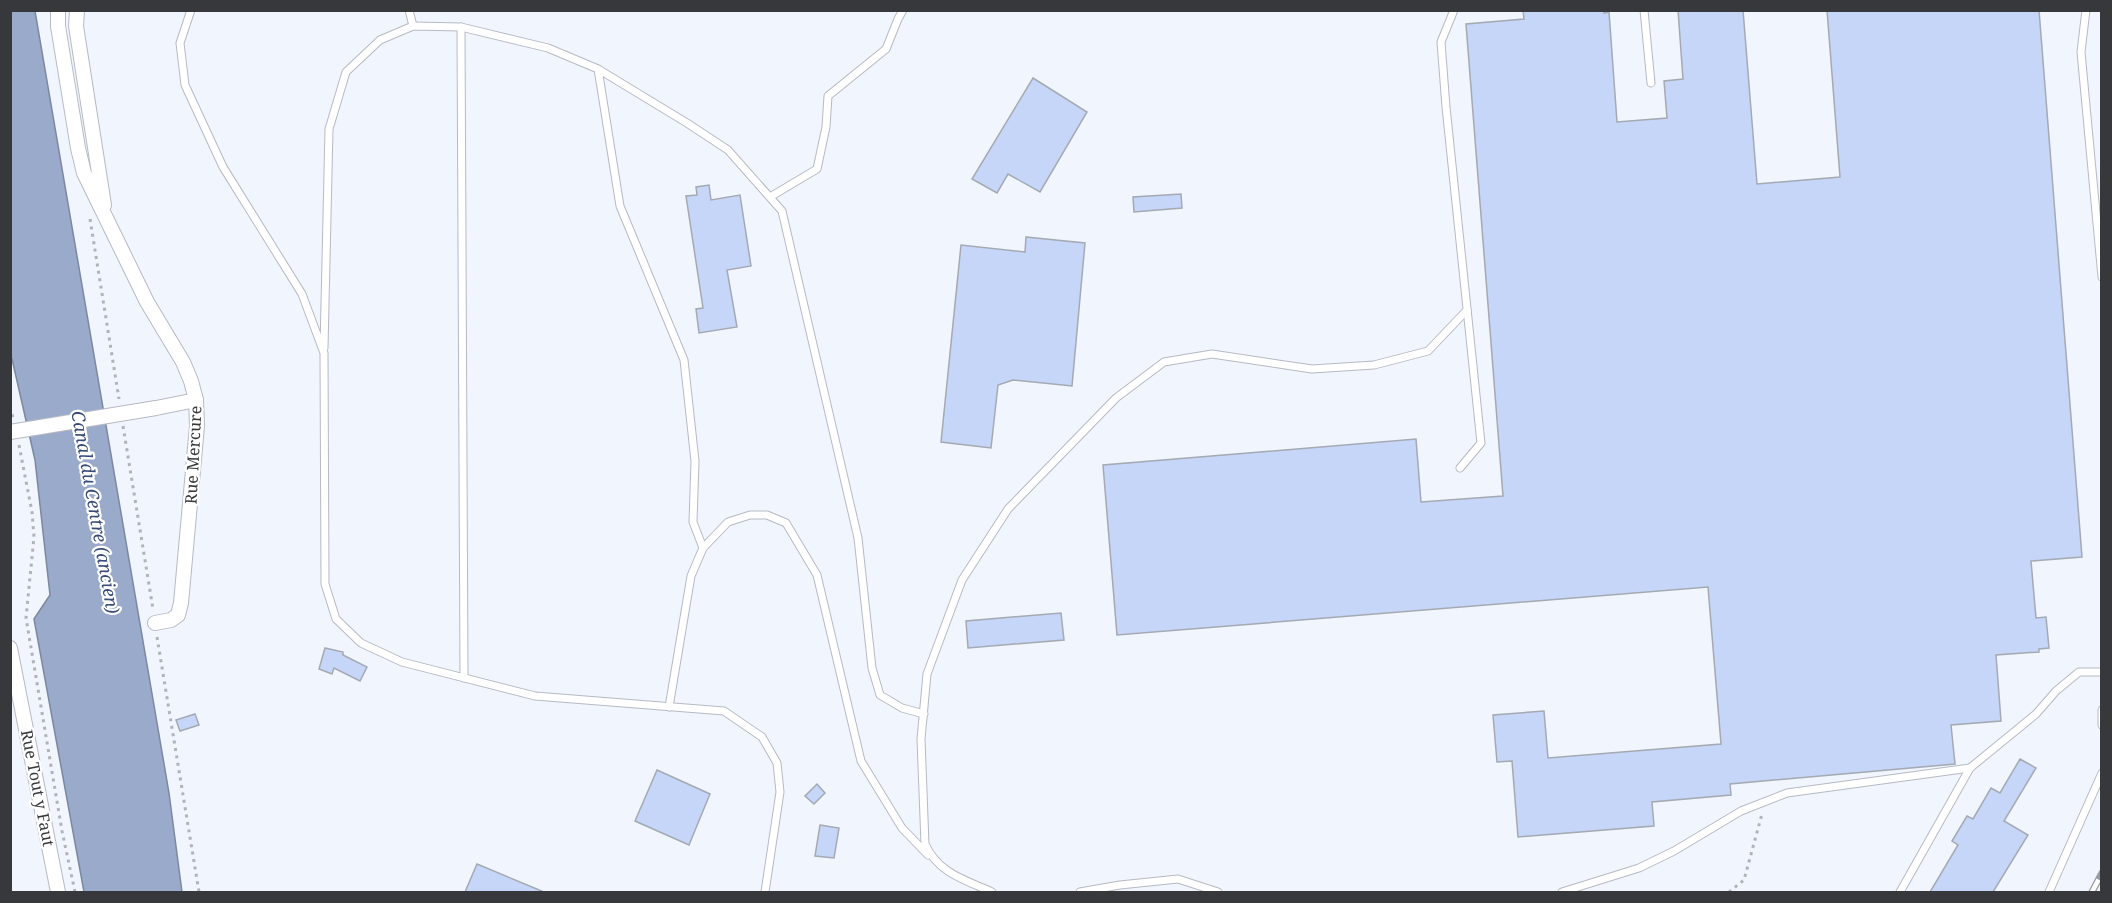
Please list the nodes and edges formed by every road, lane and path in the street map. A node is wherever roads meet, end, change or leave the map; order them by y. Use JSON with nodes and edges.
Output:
{"nodes":[{"id":1,"x":58,"y":10,"type":"edge"},
{"id":2,"x":76,"y":10,"type":"edge"},
{"id":3,"x":191,"y":10,"type":"edge"},
{"id":4,"x":409,"y":10,"type":"edge"},
{"id":5,"x":903,"y":10,"type":"edge"},
{"id":6,"x":1454,"y":10,"type":"edge"},
{"id":7,"x":1644,"y":10,"type":"edge"},
{"id":8,"x":2086,"y":10,"type":"edge"},
{"id":9,"x":413,"y":26,"type":"junction"},
{"id":10,"x":461,"y":27,"type":"junction"},
{"id":11,"x":598,"y":69,"type":"junction"},
{"id":12,"x":1651,"y":82,"type":"dead end"},
{"id":13,"x":770,"y":197,"type":"junction"},
{"id":14,"x":89,"y":215,"type":"dead end"},
{"id":15,"x":106,"y":219,"type":"junction"},
{"id":16,"x":2102,"y":277,"type":"edge"},
{"id":17,"x":1467,"y":310,"type":"junction"},
{"id":18,"x":324,"y":353,"type":"junction"},
{"id":19,"x":196,"y":400,"type":"junction"},
{"id":20,"x":119,"y":402,"type":"dead end"},
{"id":21,"x":10,"y":407,"type":"edge"},
{"id":22,"x":123,"y":425,"type":"dead end"},
{"id":23,"x":13,"y":432,"type":"edge"},
{"id":24,"x":1460,"y":468,"type":"dead end"},
{"id":25,"x":703,"y":548,"type":"junction"},
{"id":26,"x":155,"y":624,"type":"junction"},
{"id":27,"x":10,"y":648,"type":"edge"},
{"id":28,"x":2102,"y":672,"type":"edge"},
{"id":29,"x":464,"y":678,"type":"junction"},
{"id":30,"x":669,"y":707,"type":"junction"},
{"id":31,"x":2102,"y":710,"type":"edge"},
{"id":32,"x":924,"y":714,"type":"junction"},
{"id":33,"x":2102,"y":725,"type":"edge"},
{"id":34,"x":1970,"y":768,"type":"junction"},
{"id":35,"x":2102,"y":773,"type":"edge"},
{"id":36,"x":1764,"y":802,"type":"junction"},
{"id":37,"x":931,"y":857,"type":"junction"},
{"id":38,"x":58,"y":892,"type":"edge"},
{"id":39,"x":75,"y":892,"type":"edge"},
{"id":40,"x":199,"y":892,"type":"edge"},
{"id":41,"x":765,"y":892,"type":"edge"},
{"id":42,"x":992,"y":892,"type":"edge"},
{"id":43,"x":1080,"y":892,"type":"edge"},
{"id":44,"x":1218,"y":892,"type":"edge"},
{"id":45,"x":1562,"y":892,"type":"edge"},
{"id":46,"x":1729,"y":892,"type":"edge"},
{"id":47,"x":1900,"y":892,"type":"edge"},
{"id":48,"x":2049,"y":892,"type":"edge"}],
"edges":[{"from":1,"to":15,"type":"street","name":"Rue Mercure"},
{"from":2,"to":15,"type":"street","name":"Rue Mercure"},
{"from":3,"to":18,"type":"lane"},
{"from":4,"to":9,"type":"lane"},
{"from":5,"to":13,"type":"lane"},
{"from":6,"to":17,"type":"lane"},
{"from":7,"to":12,"type":"lane"},
{"from":8,"to":16,"type":"lane"},
{"from":9,"to":10,"type":"lane"},
{"from":9,"to":18,"type":"lane"},
{"from":10,"to":11,"type":"lane"},
{"from":10,"to":29,"type":"lane"},
{"from":11,"to":13,"type":"lane"},
{"from":11,"to":25,"type":"lane"},
{"from":13,"to":32,"type":"lane"},
{"from":14,"to":20,"type":"path"},
{"from":15,"to":19,"type":"street","name":"Rue Mercure"},
{"from":17,"to":24,"type":"lane"},
{"from":17,"to":32,"type":"lane"},
{"from":18,"to":29,"type":"lane"},
{"from":19,"to":23,"type":"street","bridge":true},
{"from":19,"to":26,"type":"street","name":"Rue Mercure"},
{"from":21,"to":23,"type":"path"},
{"from":22,"to":26,"type":"path"},
{"from":23,"to":39,"type":"path"},
{"from":25,"to":30,"type":"lane"},
{"from":25,"to":37,"type":"lane"},
{"from":26,"to":40,"type":"path"},
{"from":27,"to":38,"type":"street","name":"Rue Tout y Faut"},
{"from":28,"to":34,"type":"lane"},
{"from":29,"to":30,"type":"lane"},
{"from":30,"to":41,"type":"lane"},
{"from":31,"to":33,"type":"lane"},
{"from":32,"to":37,"type":"lane"},
{"from":34,"to":36,"type":"lane"},
{"from":34,"to":47,"type":"lane"},
{"from":35,"to":48,"type":"lane"},
{"from":36,"to":45,"type":"lane"},
{"from":36,"to":46,"type":"path"},
{"from":37,"to":42,"type":"lane"},
{"from":43,"to":44,"type":"lane"}]}
